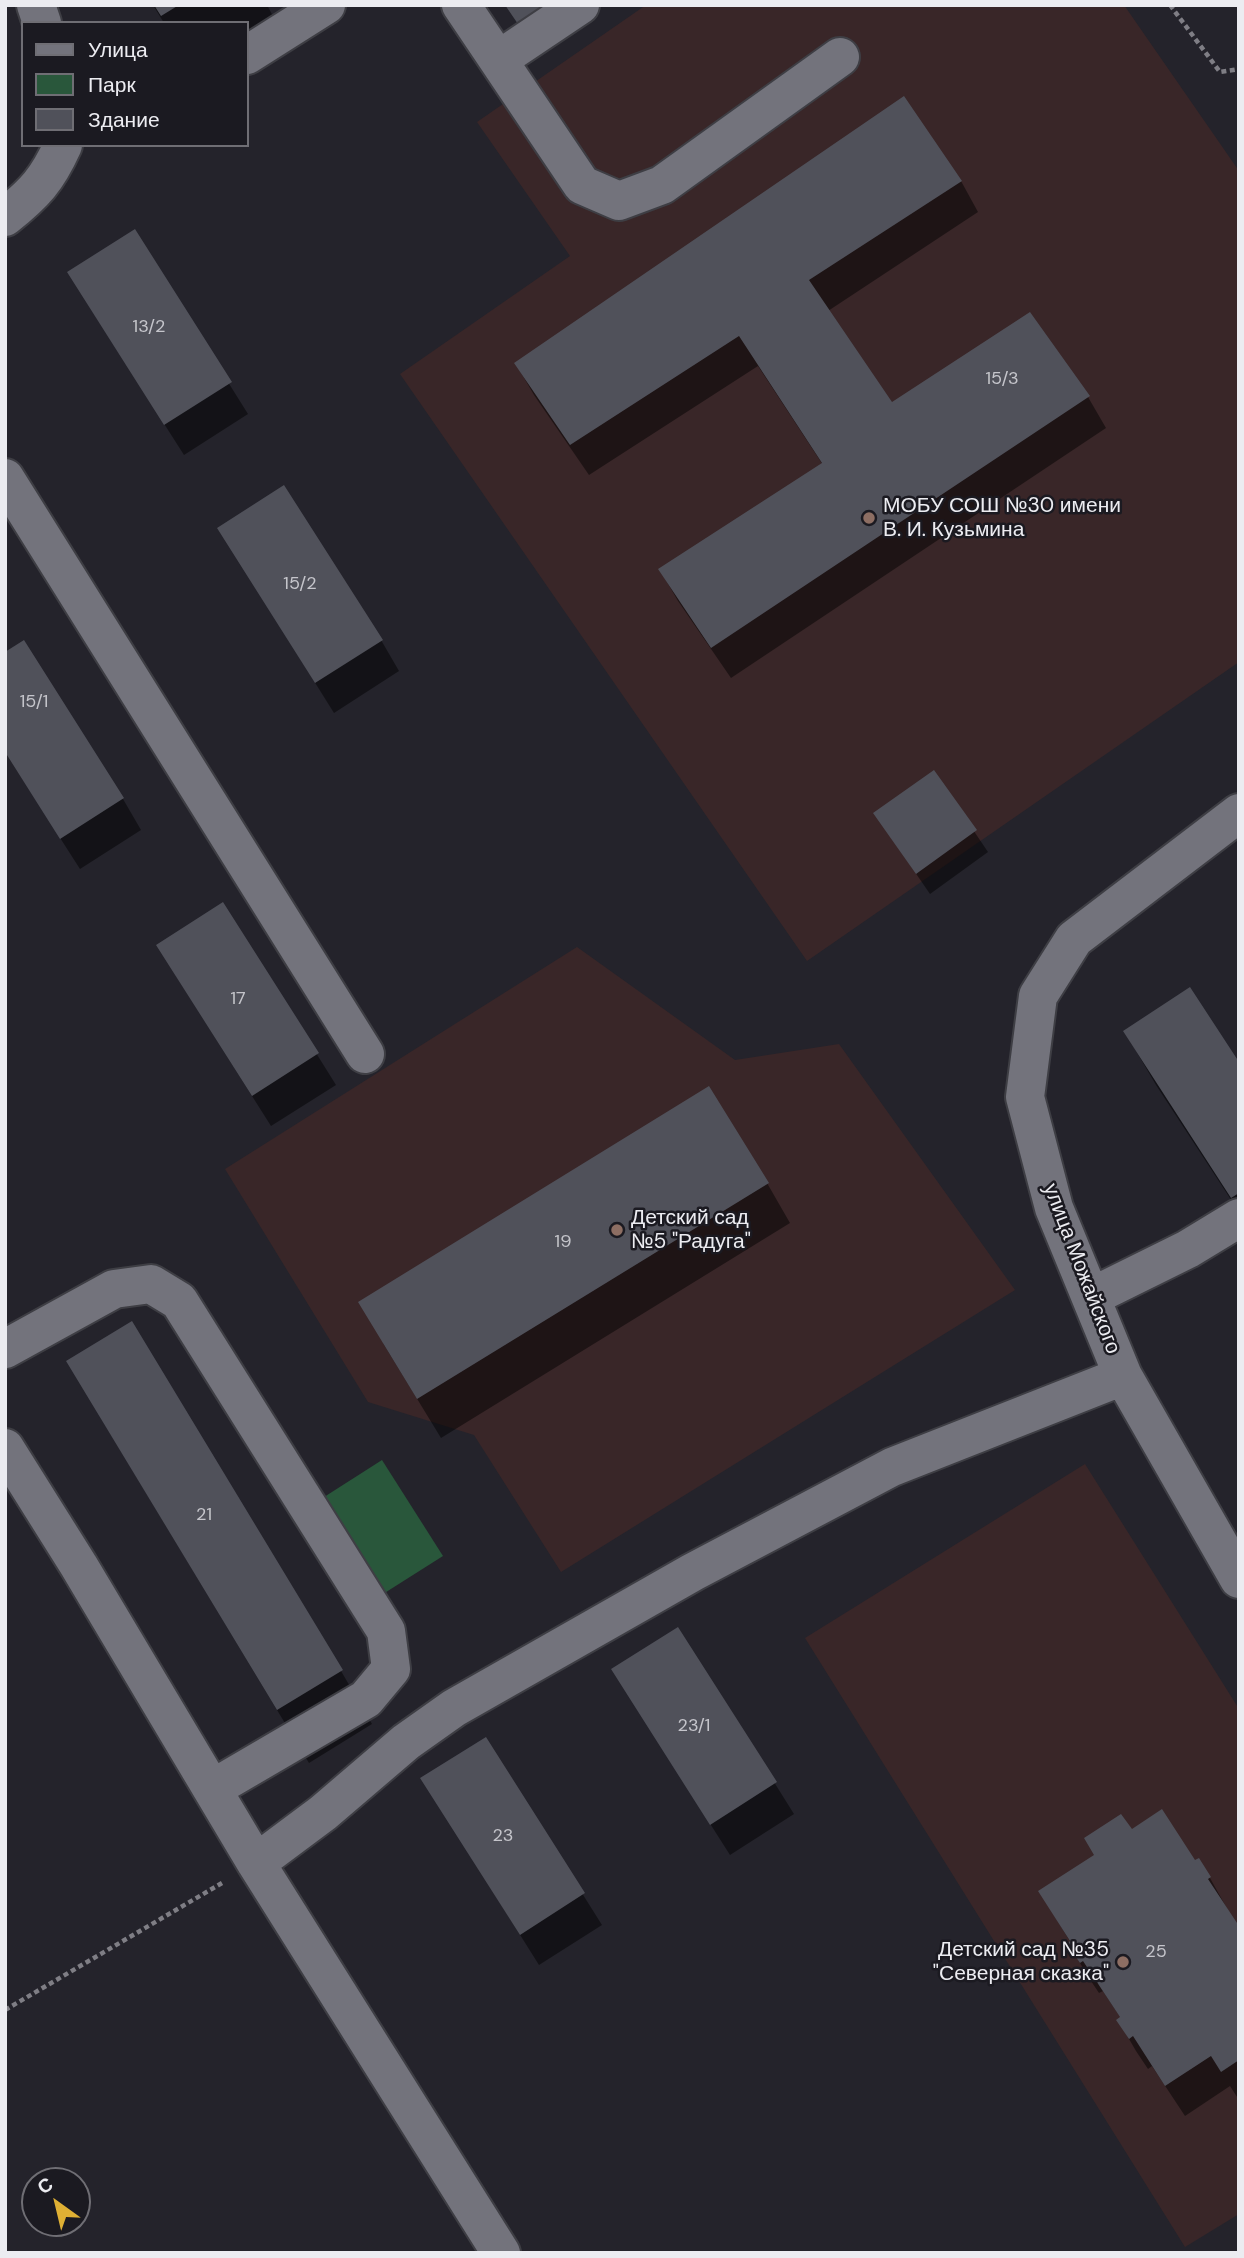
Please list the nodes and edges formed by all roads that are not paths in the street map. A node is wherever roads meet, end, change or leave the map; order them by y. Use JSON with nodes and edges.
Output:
{"nodes":[{"id":1,"x":326,"y":5,"type":"edge"},
{"id":2,"x":461,"y":5,"type":"edge"},
{"id":3,"x":580,"y":5,"type":"edge"},
{"id":4,"x":252,"y":49,"type":"edge"},
{"id":5,"x":840,"y":57,"type":"dead end"},
{"id":6,"x":498,"y":60,"type":"junction"},
{"id":7,"x":62,"y":147,"type":"edge"},
{"id":8,"x":5,"y":217,"type":"edge"},
{"id":9,"x":5,"y":478,"type":"edge"},
{"id":10,"x":1233,"y":829,"type":"edge"},
{"id":11,"x":365,"y":1054,"type":"dead end"},
{"id":12,"x":1239,"y":1218,"type":"edge"},
{"id":13,"x":1091,"y":1297,"type":"junction"},
{"id":14,"x":5,"y":1349,"type":"edge"},
{"id":15,"x":1123,"y":1376,"type":"junction"},
{"id":16,"x":5,"y":1448,"type":"edge"},
{"id":17,"x":1239,"y":1579,"type":"edge"},
{"id":18,"x":212,"y":1789,"type":"junction"},
{"id":19,"x":256,"y":1863,"type":"junction"},
{"id":20,"x":500,"y":2253,"type":"edge"}],
"edges":[{"from":1,"to":4,"type":"street"},
{"from":2,"to":6,"type":"street"},
{"from":3,"to":6,"type":"street"},
{"from":5,"to":6,"type":"street"},
{"from":7,"to":8,"type":"street"},
{"from":9,"to":11,"type":"street"},
{"from":10,"to":13,"type":"street","name":"улица Можайского"},
{"from":12,"to":13,"type":"street"},
{"from":13,"to":15,"type":"street","name":"улица Можайского"},
{"from":14,"to":18,"type":"street"},
{"from":15,"to":17,"type":"street","name":"улица Можайского"},
{"from":15,"to":19,"type":"street"},
{"from":16,"to":18,"type":"street"},
{"from":18,"to":19,"type":"street"},
{"from":19,"to":20,"type":"street"}]}
